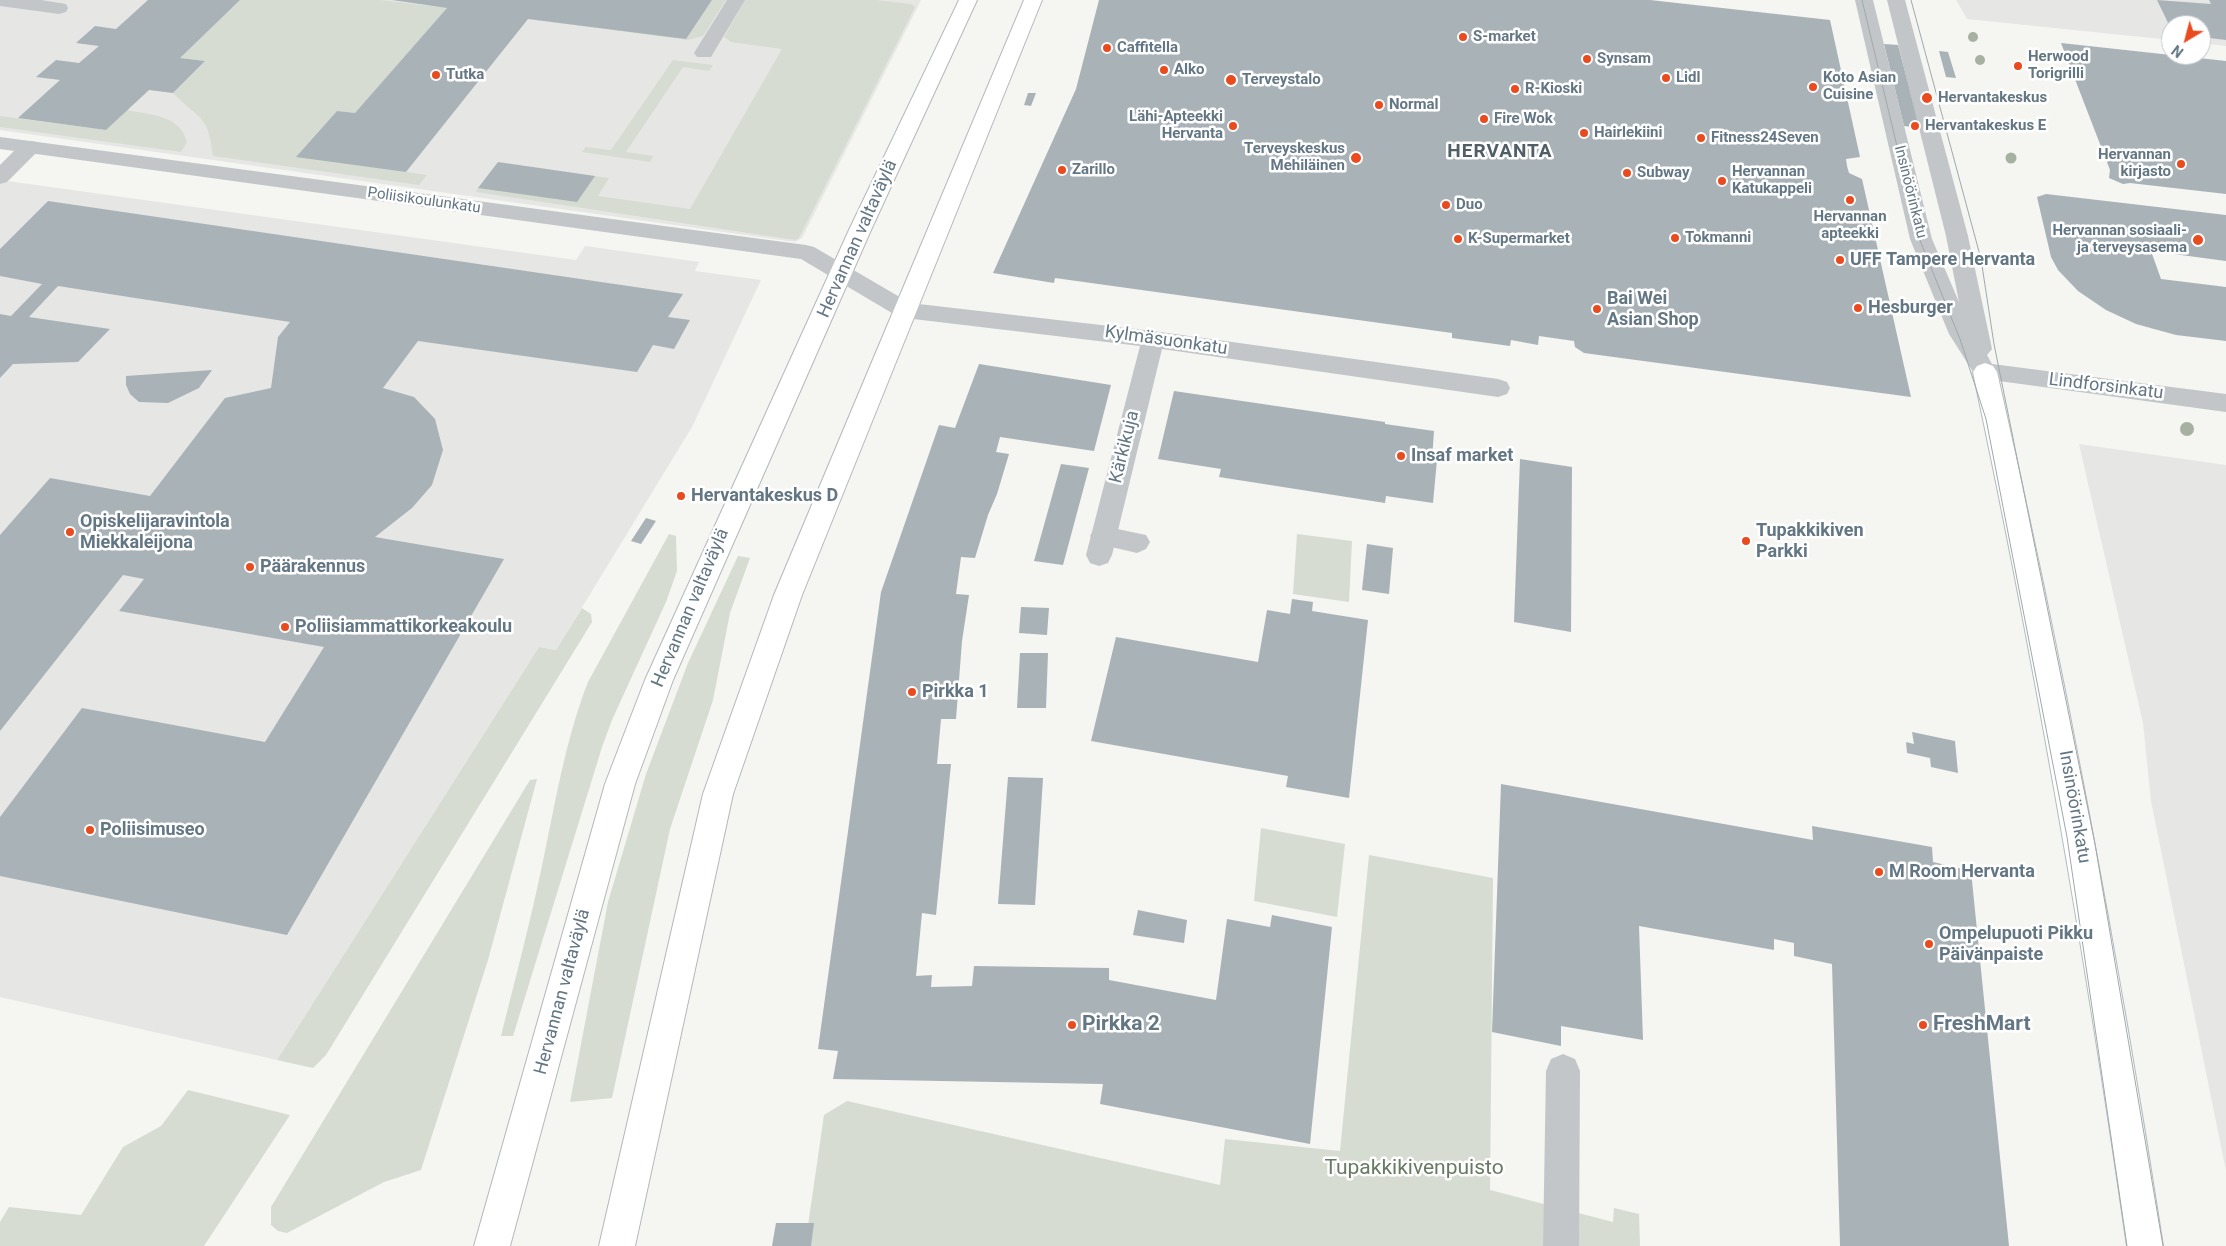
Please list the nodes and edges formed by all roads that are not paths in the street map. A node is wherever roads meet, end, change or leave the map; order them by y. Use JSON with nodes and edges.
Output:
{"nodes":[{"id":1,"x":0,"y":0,"type":"edge"},
{"id":2,"x":736,"y":0,"type":"edge"},
{"id":3,"x":968,"y":0,"type":"edge"},
{"id":4,"x":1033,"y":0,"type":"edge"},
{"id":5,"x":1864,"y":0,"type":"edge"},
{"id":6,"x":1896,"y":0,"type":"edge"},
{"id":7,"x":59,"y":8,"type":"dead end"},
{"id":8,"x":704,"y":53,"type":"dead end"},
{"id":9,"x":0,"y":143,"type":"edge"},
{"id":10,"x":30,"y":147,"type":"junction"},
{"id":11,"x":0,"y":177,"type":"edge"},
{"id":12,"x":842,"y":275,"type":"junction"},
{"id":13,"x":905,"y":310,"type":"junction"},
{"id":14,"x":1153,"y":339,"type":"junction"},
{"id":15,"x":1985,"y":372,"type":"junction"},
{"id":16,"x":1498,"y":388,"type":"dead end"},
{"id":17,"x":2226,"y":403,"type":"edge"},
{"id":18,"x":1137,"y":542,"type":"dead end"},
{"id":19,"x":1563,"y":1071,"type":"dead end"},
{"id":20,"x":492,"y":1246,"type":"edge"},
{"id":21,"x":617,"y":1246,"type":"edge"},
{"id":22,"x":1561,"y":1246,"type":"edge"},
{"id":23,"x":2145,"y":1246,"type":"edge"}],
"edges":[{"from":1,"to":7,"type":"street"},
{"from":2,"to":8,"type":"street"},
{"from":3,"to":12,"type":"main road","name":"Hervannan valtaväylä"},
{"from":4,"to":13,"type":"main road"},
{"from":5,"to":15,"type":"street","name":"Insinöörinkatu"},
{"from":6,"to":15,"type":"street","name":"Insinöörinkatu"},
{"from":9,"to":10,"type":"street","name":"Poliisikoulunkatu"},
{"from":10,"to":11,"type":"street"},
{"from":10,"to":12,"type":"street","name":"Poliisikoulunkatu"},
{"from":12,"to":13,"type":"street","name":"Kylmäsuonkatu"},
{"from":12,"to":20,"type":"main road","name":"Hervannan valtaväylä"},
{"from":13,"to":14,"type":"street","name":"Kylmäsuonkatu"},
{"from":13,"to":21,"type":"main road"},
{"from":14,"to":16,"type":"street","name":"Kylmäsuonkatu"},
{"from":14,"to":18,"type":"street","name":"Kärkikuja"},
{"from":15,"to":17,"type":"street","name":"Lindforsinkatu"},
{"from":15,"to":23,"type":"main road","name":"Insinöörinkatu"},
{"from":19,"to":22,"type":"street"}]}
